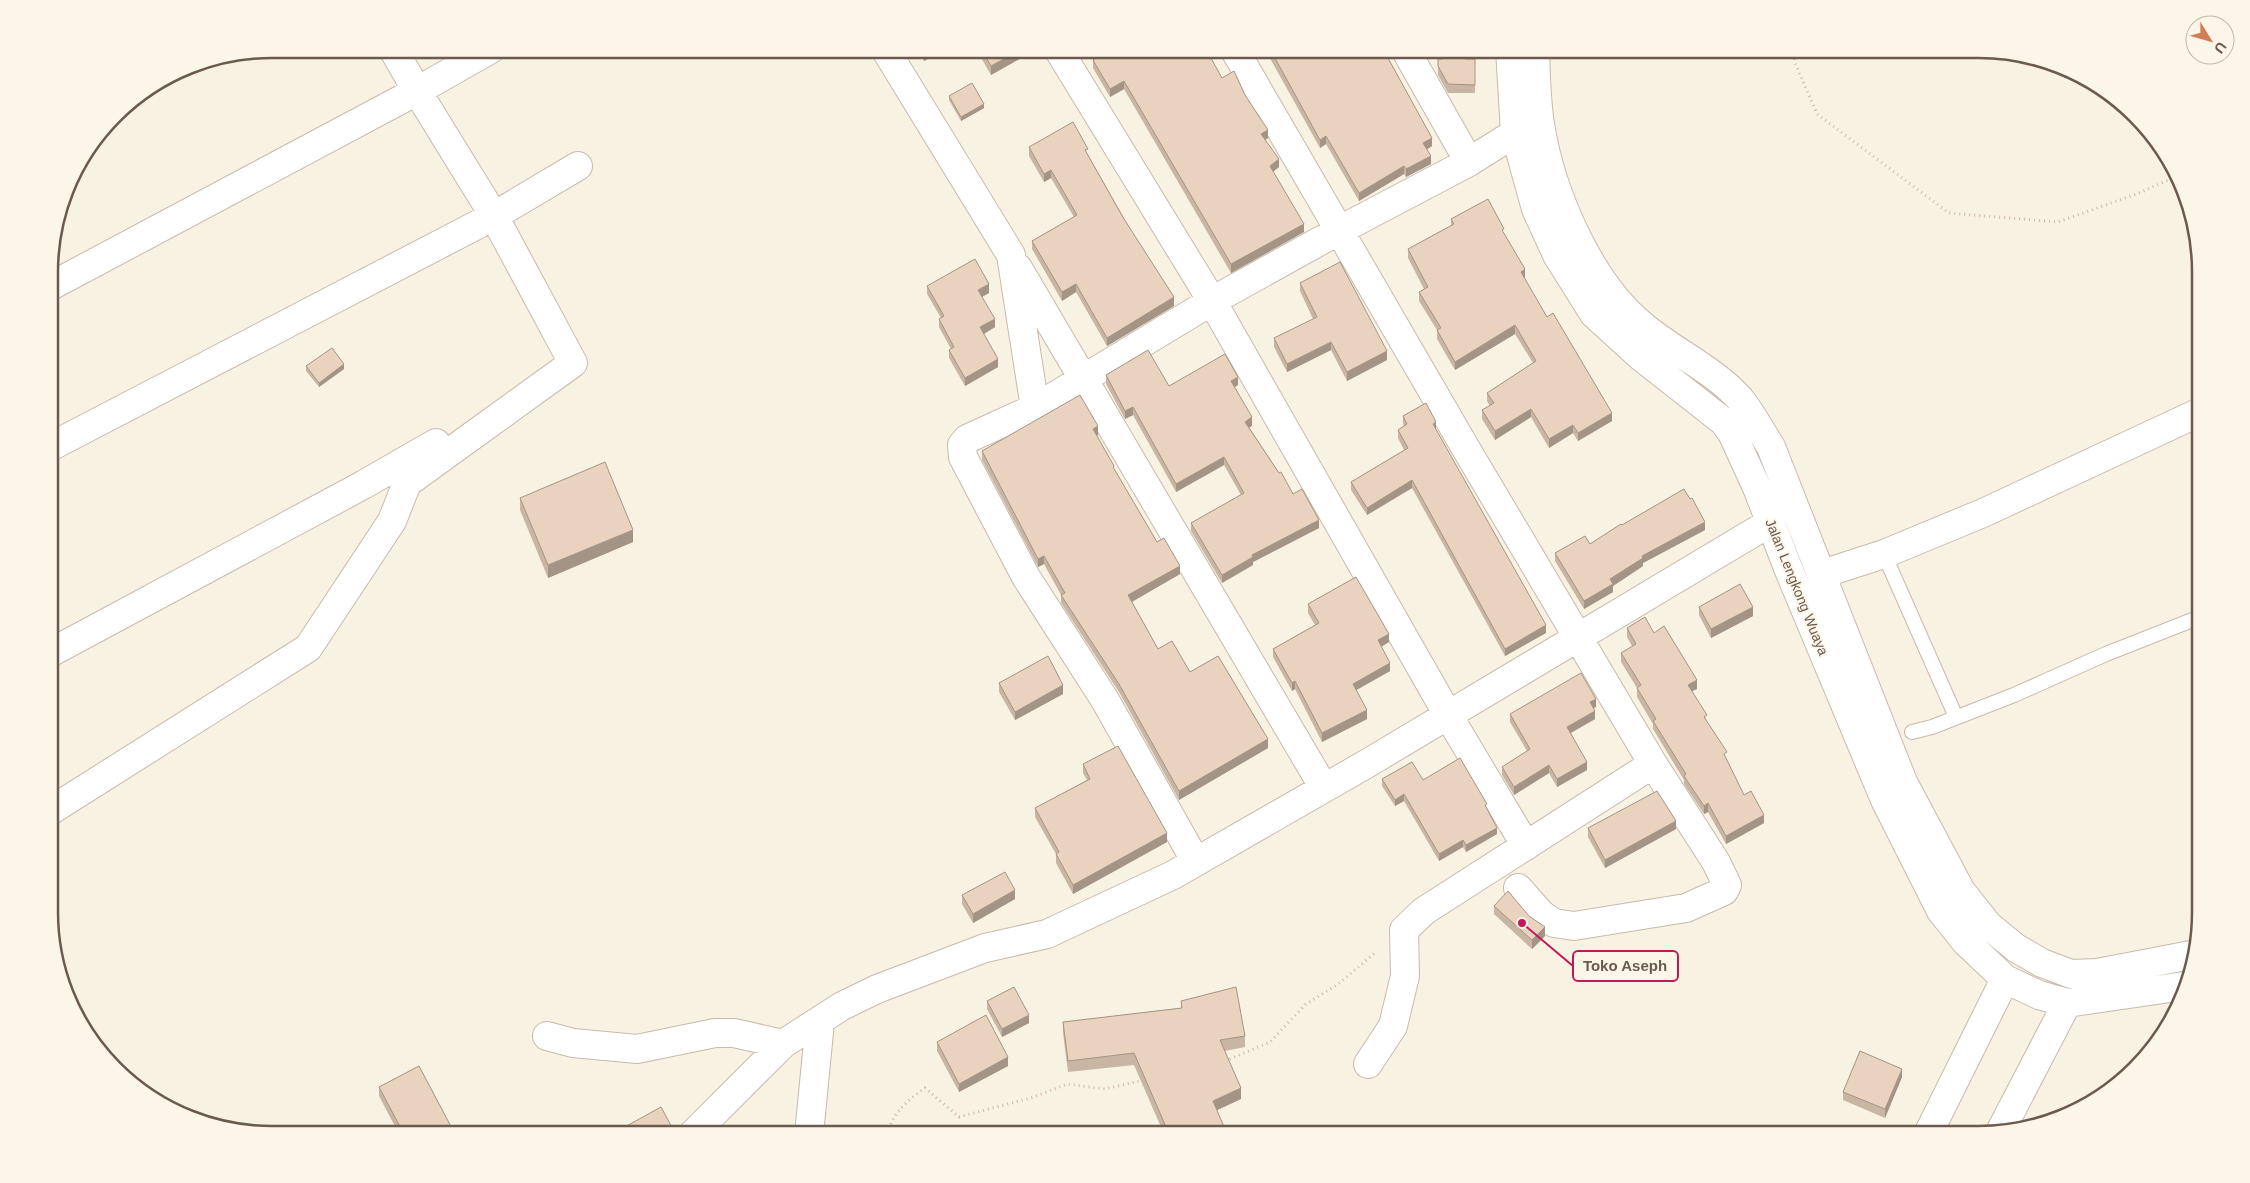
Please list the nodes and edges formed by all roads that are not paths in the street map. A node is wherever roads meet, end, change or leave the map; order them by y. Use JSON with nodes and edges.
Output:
{"nodes":[{"id":1,"x":398,"y":58,"type":"edge"},
{"id":2,"x":475,"y":58,"type":"edge"},
{"id":3,"x":891,"y":58,"type":"edge"},
{"id":4,"x":1063,"y":58,"type":"edge"},
{"id":5,"x":1239,"y":58,"type":"edge"},
{"id":6,"x":1410,"y":58,"type":"edge"},
{"id":7,"x":1512,"y":58,"type":"edge"},
{"id":8,"x":1534,"y":58,"type":"edge"},
{"id":9,"x":417,"y":91,"type":"junction"},
{"id":10,"x":1528,"y":130,"type":"junction"},
{"id":11,"x":1469,"y":162,"type":"junction"},
{"id":12,"x":578,"y":166,"type":"dead end"},
{"id":13,"x":494,"y":216,"type":"junction"},
{"id":14,"x":1338,"y":231,"type":"junction"},
{"id":15,"x":1011,"y":255,"type":"junction"},
{"id":16,"x":58,"y":281,"type":"edge"},
{"id":17,"x":1212,"y":302,"type":"junction"},
{"id":18,"x":573,"y":363,"type":"junction"},
{"id":19,"x":1083,"y":379,"type":"junction"},
{"id":20,"x":1035,"y":408,"type":"junction"},
{"id":21,"x":2192,"y":416,"type":"edge"},
{"id":22,"x":58,"y":443,"type":"edge"},
{"id":23,"x":1771,"y":522,"type":"junction"},
{"id":24,"x":1884,"y":554,"type":"junction"},
{"id":25,"x":1822,"y":574,"type":"junction"},
{"id":26,"x":2192,"y":620,"type":"edge"},
{"id":27,"x":1578,"y":638,"type":"junction"},
{"id":28,"x":58,"y":649,"type":"edge"},
{"id":29,"x":1448,"y":715,"type":"junction"},
{"id":30,"x":1956,"y":717,"type":"junction"},
{"id":31,"x":1912,"y":732,"type":"dead end"},
{"id":32,"x":1653,"y":764,"type":"junction"},
{"id":33,"x":1324,"y":788,"type":"junction"},
{"id":34,"x":58,"y":806,"type":"edge"},
{"id":35,"x":1526,"y":846,"type":"junction"},
{"id":36,"x":1196,"y":862,"type":"junction"},
{"id":37,"x":1518,"y":888,"type":"dead end"},
{"id":38,"x":2188,"y":956,"type":"edge"},
{"id":39,"x":2005,"y":979,"type":"junction"},
{"id":40,"x":2179,"y":987,"type":"edge"},
{"id":41,"x":2067,"y":1003,"type":"junction"},
{"id":42,"x":820,"y":1022,"type":"junction"},
{"id":43,"x":547,"y":1036,"type":"dead end"},
{"id":44,"x":783,"y":1044,"type":"junction"},
{"id":45,"x":1368,"y":1064,"type":"dead end"},
{"id":46,"x":2004,"y":1124,"type":"edge"},
{"id":47,"x":701,"y":1126,"type":"edge"},
{"id":48,"x":810,"y":1126,"type":"edge"},
{"id":49,"x":1932,"y":1126,"type":"edge"}],
"edges":[{"from":1,"to":9,"type":"street"},
{"from":2,"to":9,"type":"street"},
{"from":3,"to":15,"type":"street"},
{"from":4,"to":17,"type":"street"},
{"from":5,"to":14,"type":"street"},
{"from":6,"to":11,"type":"street"},
{"from":7,"to":10,"type":"street","name":"Jalan Lengkong Wuaya"},
{"from":8,"to":10,"type":"street","name":"Jalan Lengkong Wuaya"},
{"from":9,"to":13,"type":"street"},
{"from":9,"to":16,"type":"street"},
{"from":10,"to":11,"type":"street"},
{"from":10,"to":23,"type":"street","name":"Jalan Lengkong Wuaya"},
{"from":10,"to":25,"type":"street","name":"Jalan Lengkong Wuaya"},
{"from":11,"to":14,"type":"street"},
{"from":12,"to":13,"type":"street"},
{"from":13,"to":18,"type":"street"},
{"from":13,"to":22,"type":"street"},
{"from":14,"to":17,"type":"street"},
{"from":14,"to":27,"type":"street"},
{"from":15,"to":19,"type":"street"},
{"from":15,"to":20,"type":"street"},
{"from":17,"to":19,"type":"street"},
{"from":17,"to":29,"type":"street"},
{"from":18,"to":28,"type":"street"},
{"from":18,"to":34,"type":"street"},
{"from":19,"to":20,"type":"street"},
{"from":19,"to":33,"type":"street"},
{"from":20,"to":36,"type":"street"},
{"from":21,"to":24,"type":"street"},
{"from":23,"to":27,"type":"street"},
{"from":23,"to":39,"type":"street","name":"Jalan Lengkong Wuaya"},
{"from":24,"to":25,"type":"street"},
{"from":24,"to":30,"type":"lane"},
{"from":25,"to":38,"type":"street","name":"Jalan Lengkong Wuaya"},
{"from":26,"to":30,"type":"lane"},
{"from":27,"to":29,"type":"street"},
{"from":27,"to":32,"type":"street"},
{"from":29,"to":33,"type":"street"},
{"from":29,"to":35,"type":"street"},
{"from":30,"to":31,"type":"lane"},
{"from":32,"to":35,"type":"street"},
{"from":32,"to":37,"type":"street"},
{"from":33,"to":36,"type":"street"},
{"from":35,"to":45,"type":"street"},
{"from":36,"to":42,"type":"street"},
{"from":39,"to":41,"type":"street","name":"Jalan Lengkong Wuaya"},
{"from":39,"to":49,"type":"street"},
{"from":40,"to":41,"type":"street","name":"Jalan Lengkong Wuaya"},
{"from":41,"to":46,"type":"street"},
{"from":42,"to":44,"type":"street"},
{"from":42,"to":48,"type":"street"},
{"from":43,"to":44,"type":"street"},
{"from":44,"to":47,"type":"street"}]}
